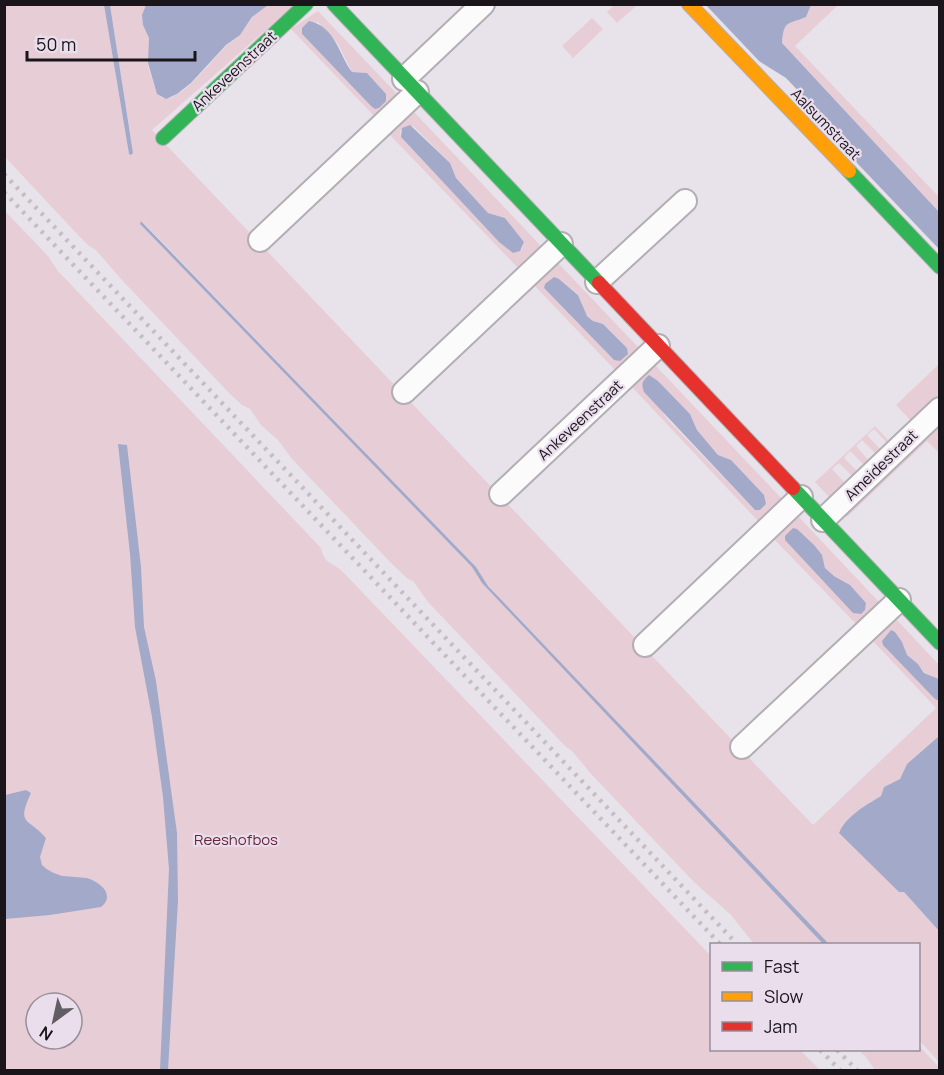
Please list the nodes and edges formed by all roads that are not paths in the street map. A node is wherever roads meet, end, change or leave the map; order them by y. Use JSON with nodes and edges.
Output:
{"nodes":[{"id":1,"x":306,"y":4,"type":"edge"},
{"id":2,"x":334,"y":4,"type":"edge"},
{"id":3,"x":483,"y":4,"type":"edge"},
{"id":4,"x":689,"y":4,"type":"edge"},
{"id":5,"x":411,"y":86,"type":"junction"},
{"id":6,"x":163,"y":138,"type":"dead end"},
{"id":7,"x":685,"y":201,"type":"dead end"},
{"id":8,"x":260,"y":240,"type":"dead end"},
{"id":9,"x":561,"y":244,"type":"junction"},
{"id":10,"x":939,"y":267,"type":"edge"},
{"id":11,"x":597,"y":282,"type":"junction"},
{"id":12,"x":658,"y":346,"type":"junction"},
{"id":13,"x":404,"y":392,"type":"dead end"},
{"id":14,"x":939,"y":410,"type":"edge"},
{"id":15,"x":501,"y":494,"type":"dead end"},
{"id":16,"x":801,"y":497,"type":"junction"},
{"id":17,"x":823,"y":520,"type":"junction"},
{"id":18,"x":899,"y":600,"type":"junction"},
{"id":19,"x":939,"y":643,"type":"edge"},
{"id":20,"x":645,"y":645,"type":"dead end"},
{"id":21,"x":742,"y":747,"type":"dead end"}],
"edges":[{"from":1,"to":6,"type":"street","name":"Ankeveenstraat"},
{"from":2,"to":5,"type":"street"},
{"from":3,"to":5,"type":"street"},
{"from":4,"to":10,"type":"street","name":"Aalsumstraat"},
{"from":5,"to":8,"type":"street"},
{"from":5,"to":9,"type":"street"},
{"from":7,"to":11,"type":"street"},
{"from":9,"to":11,"type":"street"},
{"from":9,"to":13,"type":"street"},
{"from":11,"to":12,"type":"street"},
{"from":12,"to":15,"type":"street","name":"Ankeveenstraat"},
{"from":12,"to":16,"type":"street"},
{"from":14,"to":17,"type":"street","name":"Ameidestraat"},
{"from":16,"to":17,"type":"street"},
{"from":16,"to":20,"type":"street"},
{"from":17,"to":18,"type":"street"},
{"from":18,"to":19,"type":"street"},
{"from":18,"to":21,"type":"street"}]}
